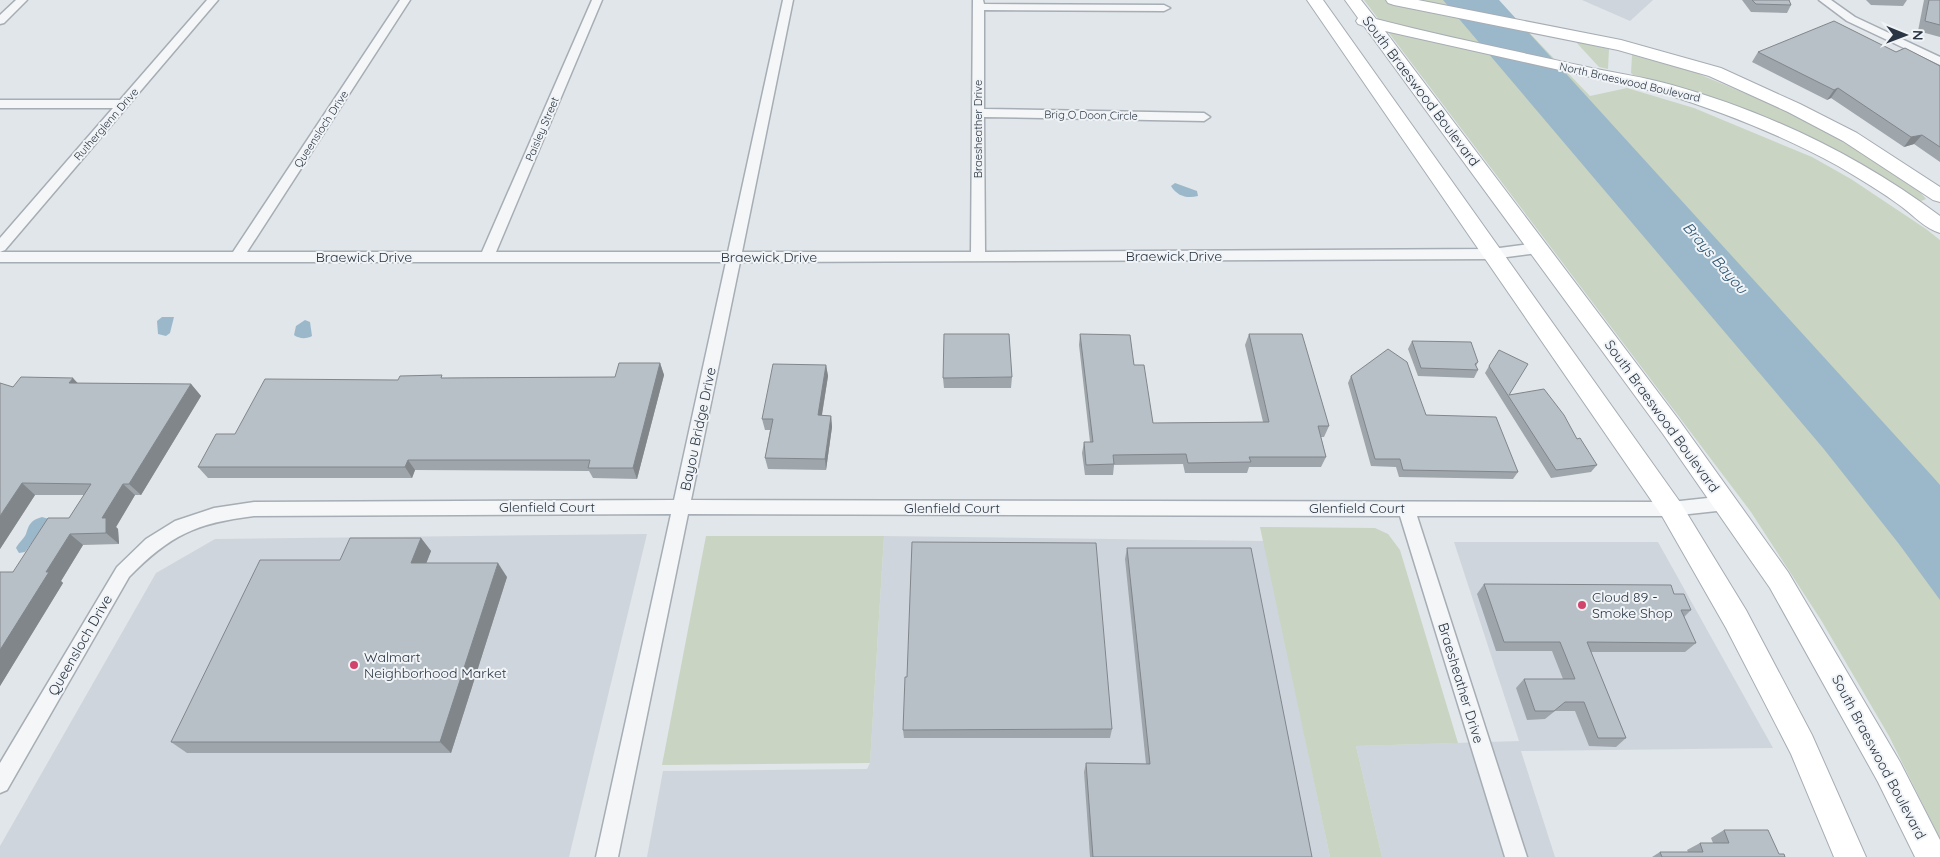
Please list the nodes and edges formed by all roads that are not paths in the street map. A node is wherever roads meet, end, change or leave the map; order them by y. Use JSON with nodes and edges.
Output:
{"nodes":[{"id":1,"x":22,"y":0,"type":"edge"},
{"id":2,"x":213,"y":0,"type":"edge"},
{"id":3,"x":405,"y":0,"type":"edge"},
{"id":4,"x":597,"y":0,"type":"edge"},
{"id":5,"x":788,"y":0,"type":"edge"},
{"id":6,"x":1315,"y":0,"type":"edge"},
{"id":7,"x":1329,"y":0,"type":"edge"},
{"id":8,"x":1353,"y":0,"type":"edge"},
{"id":9,"x":1394,"y":0,"type":"edge"},
{"id":10,"x":1824,"y":0,"type":"edge"},
{"id":11,"x":978,"y":3,"type":"edge"},
{"id":12,"x":1164,"y":8,"type":"dead end"},
{"id":13,"x":0,"y":21,"type":"edge"},
{"id":14,"x":1369,"y":22,"type":"junction"},
{"id":15,"x":1414,"y":34,"type":"junction"},
{"id":16,"x":1621,"y":45,"type":"junction"},
{"id":17,"x":1394,"y":55,"type":"junction"},
{"id":18,"x":1940,"y":61,"type":"edge"},
{"id":19,"x":1621,"y":79,"type":"junction"},
{"id":20,"x":0,"y":104,"type":"edge"},
{"id":21,"x":123,"y":104,"type":"junction"},
{"id":22,"x":978,"y":113,"type":"junction"},
{"id":23,"x":1204,"y":117,"type":"dead end"},
{"id":24,"x":1940,"y":196,"type":"edge"},
{"id":25,"x":1935,"y":218,"type":"edge"},
{"id":26,"x":0,"y":247,"type":"edge"},
{"id":27,"x":1538,"y":248,"type":"junction"},
{"id":28,"x":1492,"y":254,"type":"junction"},
{"id":29,"x":0,"y":257,"type":"edge"},
{"id":30,"x":238,"y":257,"type":"junction"},
{"id":31,"x":734,"y":257,"type":"junction"},
{"id":32,"x":978,"y":257,"type":"junction"},
{"id":33,"x":486,"y":258,"type":"junction"},
{"id":34,"x":1726,"y":503,"type":"junction"},
{"id":35,"x":682,"y":508,"type":"junction"},
{"id":36,"x":1406,"y":508,"type":"junction"},
{"id":37,"x":1671,"y":509,"type":"junction"},
{"id":38,"x":180,"y":525,"type":"joint"},
{"id":39,"x":0,"y":783,"type":"edge"},
{"id":40,"x":607,"y":857,"type":"edge"},
{"id":41,"x":1516,"y":857,"type":"edge"},
{"id":42,"x":1850,"y":857,"type":"edge"},
{"id":43,"x":1932,"y":857,"type":"edge"}],
"edges":[{"from":1,"to":13,"type":"street"},
{"from":2,"to":21,"type":"street","name":"Rutherglenn Drive"},
{"from":3,"to":30,"type":"street","name":"Queensloch Drive"},
{"from":4,"to":33,"type":"street","name":"Paisley Street"},
{"from":5,"to":31,"type":"street","name":"Bayou Bridge Drive"},
{"from":6,"to":28,"type":"main road"},
{"from":7,"to":14,"type":"main road","name":"North Braeswood Boulevard"},
{"from":8,"to":14,"type":"main road","name":"South Braeswood Boulevard"},
{"from":9,"to":16,"type":"main road"},
{"from":10,"to":18,"type":"street"},
{"from":11,"to":12,"type":"street"},
{"from":11,"to":22,"type":"street","name":"Braesheather Drive"},
{"from":14,"to":15,"type":"main road","name":"North Braeswood Boulevard"},
{"from":14,"to":17,"type":"main road","name":"South Braeswood Boulevard"},
{"from":15,"to":17,"type":"main road"},
{"from":15,"to":19,"type":"main road","name":"North Braeswood Boulevard"},
{"from":16,"to":19,"type":"main road"},
{"from":16,"to":24,"type":"main road"},
{"from":17,"to":27,"type":"main road","name":"South Braeswood Boulevard"},
{"from":19,"to":25,"type":"main road","name":"North Braeswood Boulevard"},
{"from":20,"to":21,"type":"street"},
{"from":21,"to":26,"type":"street","name":"Rutherglenn Drive"},
{"from":22,"to":23,"type":"street","name":"Brig O Doon Circle"},
{"from":22,"to":32,"type":"street","name":"Braesheather Drive"},
{"from":27,"to":28,"type":"street","name":"Braewick Drive"},
{"from":27,"to":34,"type":"main road","name":"South Braeswood Boulevard"},
{"from":28,"to":32,"type":"street","name":"Braewick Drive"},
{"from":28,"to":37,"type":"main road"},
{"from":29,"to":30,"type":"street","name":"Braewick Drive"},
{"from":30,"to":33,"type":"street","name":"Braewick Drive"},
{"from":31,"to":32,"type":"street","name":"Braewick Drive"},
{"from":31,"to":33,"type":"street","name":"Braewick Drive"},
{"from":31,"to":35,"type":"street","name":"Bayou Bridge Drive"},
{"from":34,"to":37,"type":"street","name":"Glenfield Court"},
{"from":34,"to":43,"type":"main road","name":"South Braeswood Boulevard"},
{"from":35,"to":36,"type":"street","name":"Glenfield Court"},
{"from":35,"to":38,"type":"street","name":"Glenfield Court"},
{"from":35,"to":40,"type":"street","name":"Bayou Bridge Drive"},
{"from":36,"to":37,"type":"street","name":"Glenfield Court"},
{"from":36,"to":41,"type":"street","name":"Braesheather Drive"},
{"from":37,"to":42,"type":"main road"},
{"from":38,"to":39,"type":"street","name":"Queensloch Drive"}]}
